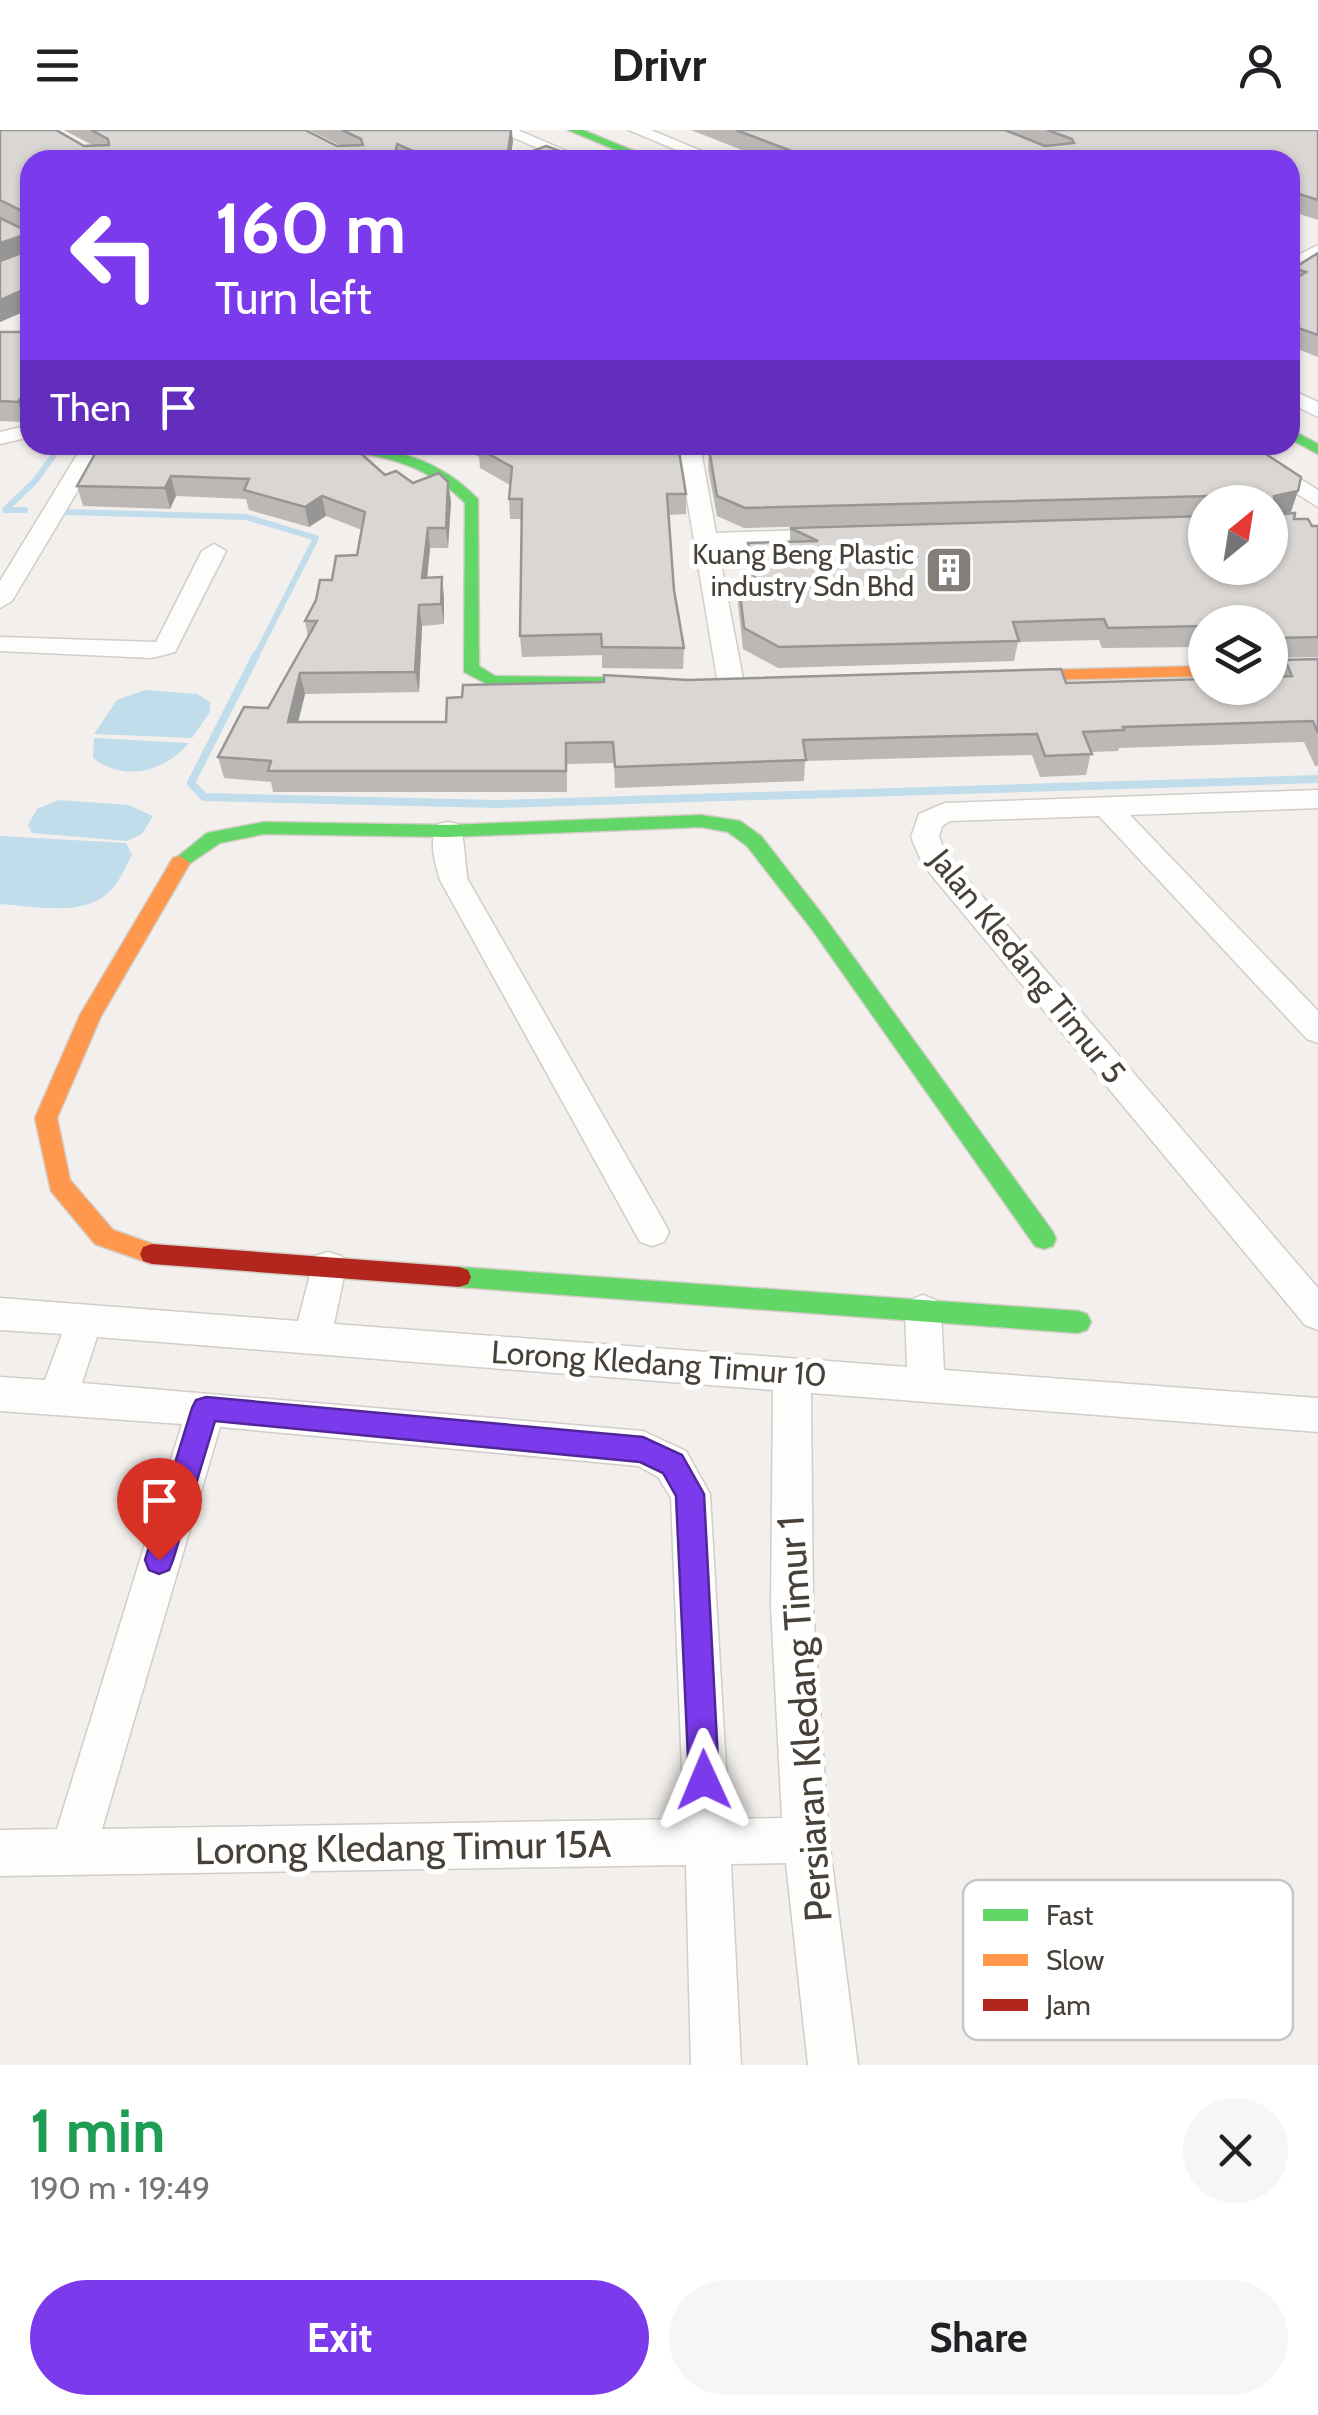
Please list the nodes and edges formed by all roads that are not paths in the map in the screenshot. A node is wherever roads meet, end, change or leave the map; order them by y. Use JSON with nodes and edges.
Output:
{"nodes":[{"id":1,"x":504,"y":130,"type":"edge"},
{"id":2,"x":637,"y":130,"type":"edge"},
{"id":3,"x":576,"y":131,"type":"edge"},
{"id":4,"x":544,"y":146,"type":"junction"},
{"id":5,"x":534,"y":150,"type":"edge"},
{"id":6,"x":554,"y":150,"type":"edge"},
{"id":7,"x":624,"y":150,"type":"edge"},
{"id":8,"x":689,"y":150,"type":"edge"},
{"id":9,"x":88,"y":455,"type":"edge"},
{"id":10,"x":398,"y":455,"type":"edge"},
{"id":11,"x":691,"y":455,"type":"edge"},
{"id":12,"x":1246,"y":455,"type":"edge"},
{"id":13,"x":1318,"y":500,"type":"edge"},
{"id":14,"x":862,"y":536,"type":"edge"},
{"id":15,"x":708,"y":540,"type":"junction"},
{"id":16,"x":214,"y":551,"type":"dead end"},
{"id":17,"x":2,"y":593,"type":"edge"},
{"id":18,"x":0,"y":644,"type":"edge"},
{"id":19,"x":1318,"y":668,"type":"edge"},
{"id":20,"x":1288,"y":669,"type":"edge"},
{"id":21,"x":1188,"y":671,"type":"edge"},
{"id":22,"x":968,"y":677,"type":"edge"},
{"id":23,"x":722,"y":683,"type":"joint"},
{"id":24,"x":1313,"y":804,"type":"edge"},
{"id":25,"x":1105,"y":805,"type":"junction"},
{"id":26,"x":448,"y":831,"type":"junction"},
{"id":27,"x":1318,"y":1031,"type":"edge"},
{"id":28,"x":652,"y":1232,"type":"dead end"},
{"id":29,"x":1044,"y":1238,"type":"dead end"},
{"id":30,"x":328,"y":1267,"type":"junction"},
{"id":31,"x":923,"y":1311,"type":"junction"},
{"id":32,"x":0,"y":1314,"type":"edge"},
{"id":33,"x":1318,"y":1314,"type":"edge"},
{"id":34,"x":85,"y":1320,"type":"junction"},
{"id":35,"x":1078,"y":1322,"type":"dead end"},
{"id":36,"x":312,"y":1337,"type":"junction"},
{"id":37,"x":792,"y":1373,"type":"junction"},
{"id":38,"x":926,"y":1384,"type":"junction"},
{"id":39,"x":0,"y":1394,"type":"edge"},
{"id":40,"x":58,"y":1398,"type":"junction"},
{"id":41,"x":206,"y":1408,"type":"junction"},
{"id":42,"x":1318,"y":1415,"type":"edge"},
{"id":43,"x":806,"y":1840,"type":"junction"},
{"id":44,"x":705,"y":1844,"type":"junction"},
{"id":45,"x":73,"y":1851,"type":"junction"},
{"id":46,"x":0,"y":1852,"type":"edge"},
{"id":47,"x":716,"y":2065,"type":"edge"},
{"id":48,"x":834,"y":2065,"type":"edge"}],
"edges":[{"from":1,"to":4,"type":"street"},
{"from":2,"to":8,"type":"street"},
{"from":3,"to":4,"type":"street"},
{"from":3,"to":7,"type":"street"},
{"from":4,"to":5,"type":"street"},
{"from":4,"to":6,"type":"street"},
{"from":9,"to":17,"type":"street"},
{"from":10,"to":23,"type":"street"},
{"from":11,"to":15,"type":"street"},
{"from":12,"to":13,"type":"street"},
{"from":14,"to":15,"type":"street"},
{"from":15,"to":23,"type":"street"},
{"from":16,"to":18,"type":"street"},
{"from":19,"to":20,"type":"street"},
{"from":21,"to":22,"type":"street"},
{"from":24,"to":25,"type":"street","name":"Jalan Kledang Timur 5"},
{"from":25,"to":27,"type":"street"},
{"from":25,"to":33,"type":"street","name":"Jalan Kledang Timur 5"},
{"from":26,"to":28,"type":"street"},
{"from":26,"to":29,"type":"street"},
{"from":26,"to":30,"type":"street"},
{"from":30,"to":31,"type":"street"},
{"from":30,"to":36,"type":"street"},
{"from":31,"to":35,"type":"street"},
{"from":31,"to":38,"type":"street"},
{"from":32,"to":34,"type":"street","name":"Lorong Kledang Timur 10"},
{"from":34,"to":36,"type":"street","name":"Lorong Kledang Timur 10"},
{"from":34,"to":40,"type":"street"},
{"from":36,"to":37,"type":"street","name":"Lorong Kledang Timur 10"},
{"from":37,"to":38,"type":"street","name":"Lorong Kledang Timur 10"},
{"from":37,"to":43,"type":"street","name":"Persiaran Kledang Timur 1"},
{"from":38,"to":42,"type":"street","name":"Lorong Kledang Timur 10"},
{"from":39,"to":40,"type":"street"},
{"from":40,"to":41,"type":"street"},
{"from":41,"to":44,"type":"street"},
{"from":41,"to":45,"type":"street"},
{"from":43,"to":44,"type":"street","name":"Lorong Kledang Timur 15A"},
{"from":43,"to":48,"type":"street","name":"Persiaran Kledang Timur 1"},
{"from":44,"to":45,"type":"street","name":"Lorong Kledang Timur 15A"},
{"from":44,"to":47,"type":"street"},
{"from":45,"to":46,"type":"street","name":"Lorong Kledang Timur 15A"}]}
